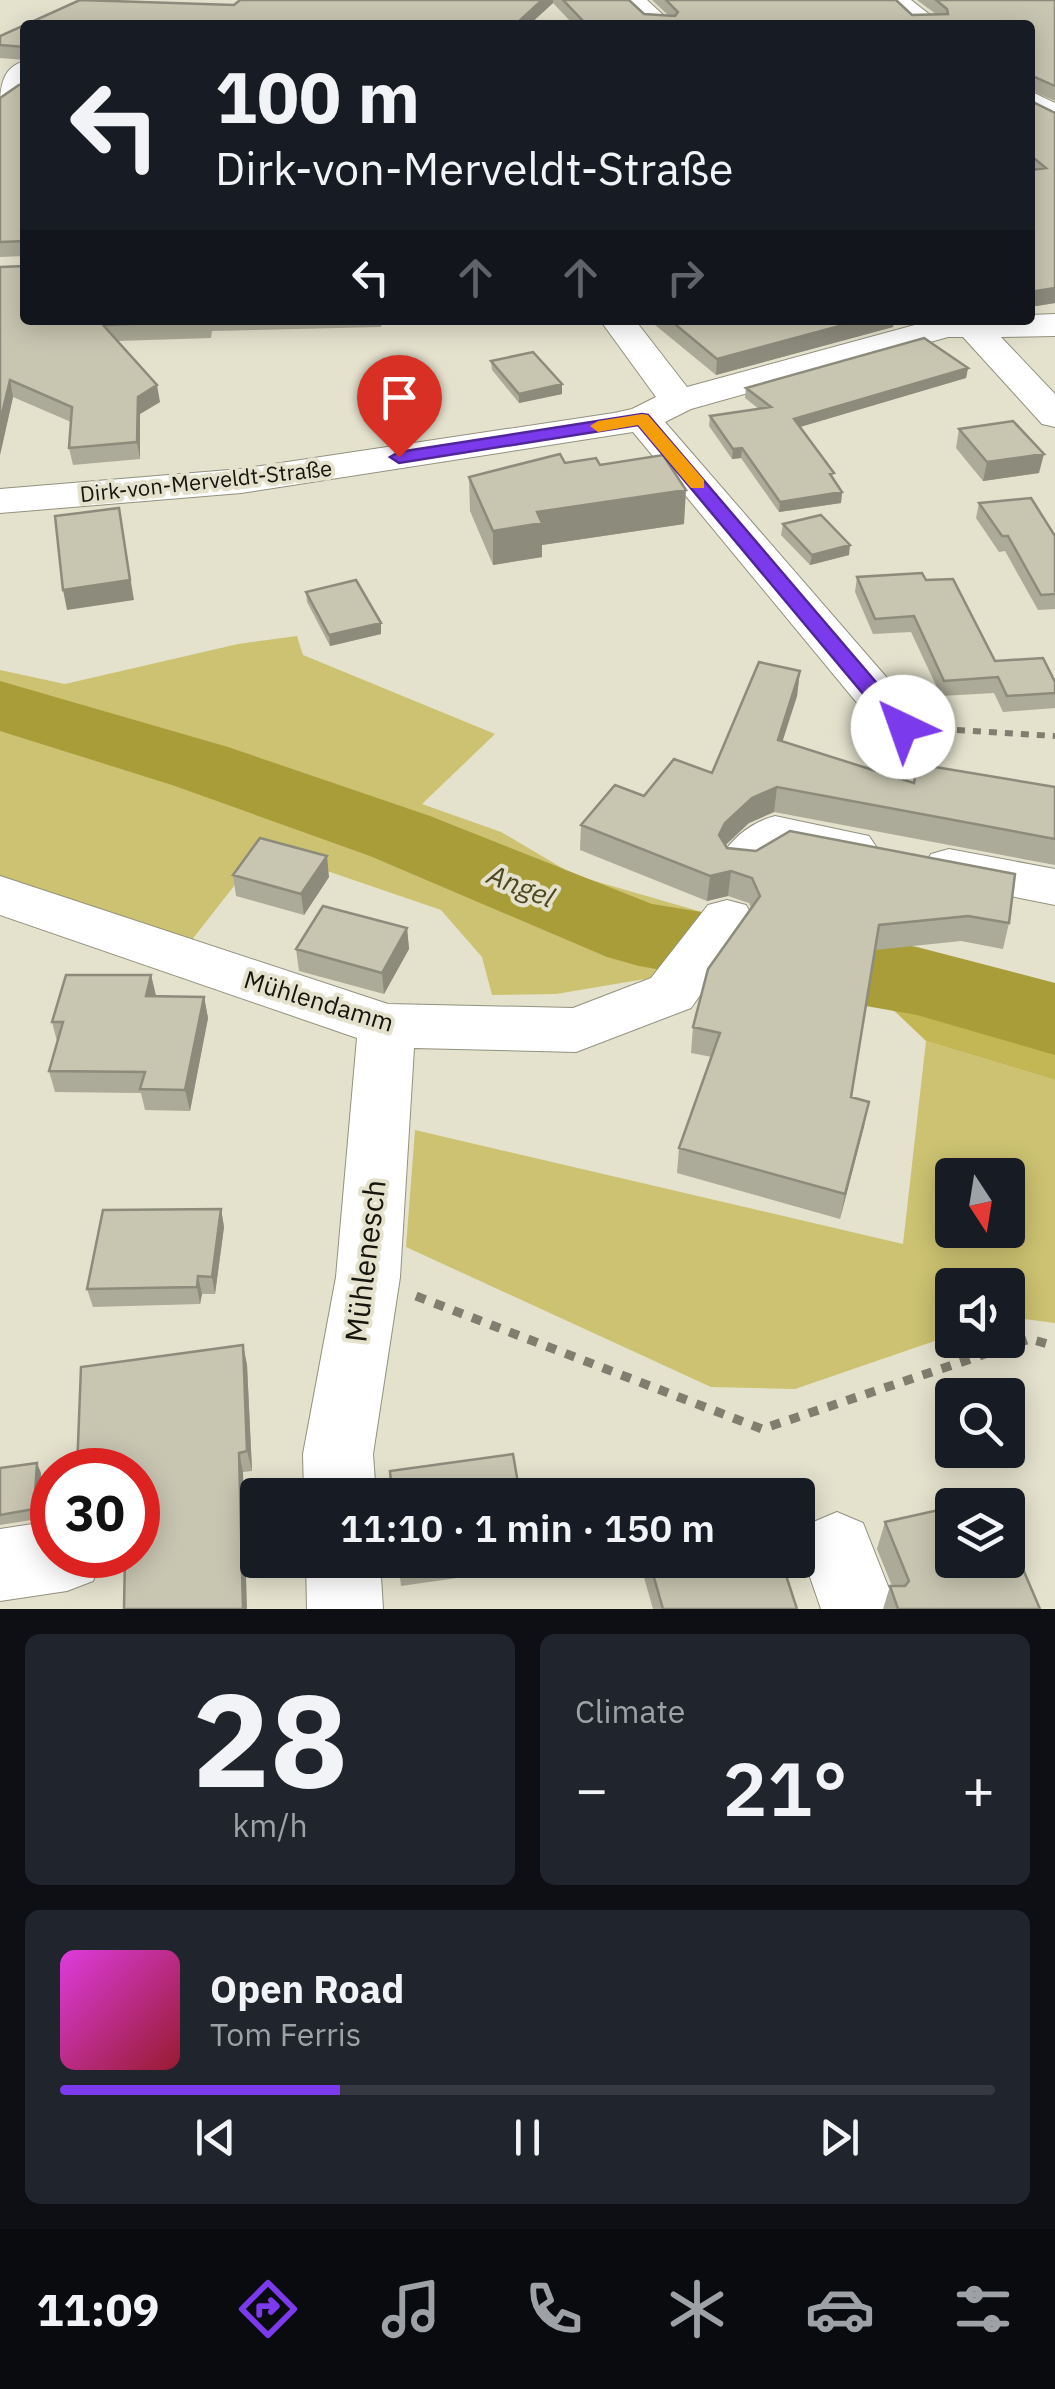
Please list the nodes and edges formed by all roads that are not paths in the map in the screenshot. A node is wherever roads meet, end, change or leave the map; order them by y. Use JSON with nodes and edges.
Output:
{"nodes":[{"id":1,"x":632,"y":0,"type":"edge"},
{"id":2,"x":895,"y":0,"type":"edge"},
{"id":3,"x":655,"y":20,"type":"edge"},
{"id":4,"x":923,"y":20,"type":"edge"},
{"id":5,"x":620,"y":325,"type":"edge"},
{"id":6,"x":955,"y":325,"type":"edge"},
{"id":7,"x":971,"y":325,"type":"edge"},
{"id":8,"x":660,"y":410,"type":"junction"},
{"id":9,"x":1055,"y":416,"type":"edge"},
{"id":10,"x":0,"y":501,"type":"edge"},
{"id":11,"x":903,"y":727,"type":"road end"},
{"id":12,"x":746,"y":858,"type":"edge"},
{"id":13,"x":1055,"y":887,"type":"edge"},
{"id":14,"x":0,"y":895,"type":"edge"},
{"id":15,"x":727,"y":919,"type":"dead end"},
{"id":16,"x":387,"y":1026,"type":"junction"},
{"id":17,"x":339,"y":1478,"type":"edge"},
{"id":18,"x":30,"y":1561,"type":"edge"},
{"id":19,"x":0,"y":1565,"type":"edge"},
{"id":20,"x":343,"y":1578,"type":"edge"},
{"id":21,"x":344,"y":1609,"type":"edge"}],
"edges":[{"from":1,"to":3,"type":"street"},
{"from":2,"to":4,"type":"street"},
{"from":5,"to":8,"type":"street"},
{"from":6,"to":8,"type":"street","name":"Dirk-von-Merveldt-Straße"},
{"from":7,"to":9,"type":"street"},
{"from":8,"to":10,"type":"street","name":"Dirk-von-Merveldt-Straße"},
{"from":8,"to":11,"type":"street"},
{"from":12,"to":13,"type":"street"},
{"from":14,"to":16,"type":"street","name":"Mühlendamm"},
{"from":15,"to":16,"type":"street","name":"Mühlendamm"},
{"from":16,"to":17,"type":"street","name":"Mühlenesch"},
{"from":18,"to":19,"type":"street"},
{"from":20,"to":21,"type":"street"}]}
